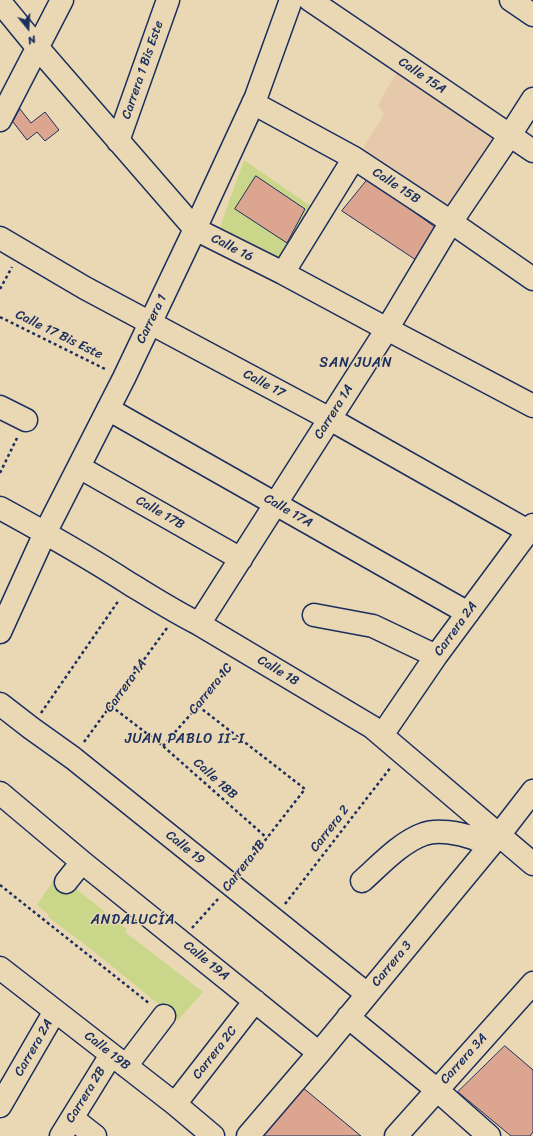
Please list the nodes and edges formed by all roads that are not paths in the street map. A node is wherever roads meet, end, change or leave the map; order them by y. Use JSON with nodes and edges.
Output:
{"nodes":[{"id":1,"x":62,"y":0,"type":"edge"},
{"id":2,"x":168,"y":0,"type":"edge"},
{"id":3,"x":291,"y":0,"type":"edge"},
{"id":4,"x":310,"y":0,"type":"edge"},
{"id":5,"x":511,"y":0,"type":"edge"},
{"id":6,"x":0,"y":2,"type":"edge"},
{"id":7,"x":533,"y":15,"type":"edge"},
{"id":8,"x":37,"y":47,"type":"junction"},
{"id":9,"x":533,"y":99,"type":"edge"},
{"id":10,"x":253,"y":103,"type":"junction"},
{"id":11,"x":0,"y":120,"type":"edge"},
{"id":12,"x":510,"y":135,"type":"junction"},
{"id":13,"x":118,"y":141,"type":"junction"},
{"id":14,"x":533,"y":151,"type":"edge"},
{"id":15,"x":354,"y":158,"type":"junction"},
{"id":16,"x":451,"y":222,"type":"junction"},
{"id":17,"x":195,"y":230,"type":"junction"},
{"id":18,"x":0,"y":238,"type":"edge"},
{"id":19,"x":283,"y":273,"type":"junction"},
{"id":20,"x":533,"y":279,"type":"edge"},
{"id":21,"x":150,"y":323,"type":"junction"},
{"id":22,"x":387,"y":329,"type":"junction"},
{"id":23,"x":533,"y":406,"type":"edge"},
{"id":24,"x":0,"y":407,"type":"edge"},
{"id":25,"x":108,"y":408,"type":"junction"},
{"id":26,"x":330,"y":419,"type":"junction"},
{"id":27,"x":26,"y":420,"type":"road end"},
{"id":28,"x":79,"y":467,"type":"junction"},
{"id":29,"x":276,"y":504,"type":"junction"},
{"id":30,"x":0,"y":508,"type":"edge"},
{"id":31,"x":531,"y":528,"type":"edge"},
{"id":32,"x":46,"y":533,"type":"junction"},
{"id":33,"x":241,"y":559,"type":"junction"},
{"id":34,"x":468,"y":613,"type":"junction"},
{"id":35,"x":314,"y":615,"type":"dead end"},
{"id":36,"x":199,"y":624,"type":"junction"},
{"id":37,"x":0,"y":632,"type":"edge"},
{"id":38,"x":436,"y":656,"type":"junction"},
{"id":39,"x":0,"y":704,"type":"edge"},
{"id":40,"x":382,"y":735,"type":"junction"},
{"id":41,"x":533,"y":791,"type":"edge"},
{"id":42,"x":0,"y":793,"type":"edge"},
{"id":43,"x":494,"y":840,"type":"junction"},
{"id":44,"x":82,"y":862,"type":"junction"},
{"id":45,"x":533,"y":864,"type":"edge"},
{"id":46,"x":362,"y":881,"type":"dead end"},
{"id":47,"x":66,"y":882,"type":"dead end"},
{"id":48,"x":0,"y":969,"type":"edge"},
{"id":49,"x":533,"y":983,"type":"edge"},
{"id":50,"x":367,"y":994,"type":"junction"},
{"id":51,"x":255,"y":1001,"type":"junction"},
{"id":52,"x":55,"y":1011,"type":"junction"},
{"id":53,"x":164,"y":1016,"type":"road end"},
{"id":54,"x":348,"y":1017,"type":"junction"},
{"id":55,"x":319,"y":1053,"type":"junction"},
{"id":56,"x":119,"y":1061,"type":"junction"},
{"id":57,"x":437,"y":1090,"type":"junction"},
{"id":58,"x":175,"y":1104,"type":"junction"},
{"id":59,"x":0,"y":1106,"type":"edge"},
{"id":60,"x":67,"y":1127,"type":"edge"},
{"id":61,"x":95,"y":1136,"type":"edge"},
{"id":62,"x":213,"y":1136,"type":"edge"},
{"id":63,"x":248,"y":1136,"type":"edge"},
{"id":64,"x":396,"y":1136,"type":"edge"},
{"id":65,"x":489,"y":1136,"type":"edge"}],
"edges":[{"from":1,"to":8,"type":"street"},
{"from":2,"to":13,"type":"street","name":"Carrera 1 Bis Este"},
{"from":3,"to":10,"type":"street","name":"Carrera 1"},
{"from":4,"to":12,"type":"street","name":"Calle 15A"},
{"from":5,"to":7,"type":"street"},
{"from":6,"to":8,"type":"street","name":"Calle 16"},
{"from":8,"to":11,"type":"street"},
{"from":8,"to":13,"type":"street","name":"Calle 16"},
{"from":9,"to":12,"type":"street","name":"Carrera 1A"},
{"from":10,"to":15,"type":"street","name":"Calle 15B"},
{"from":10,"to":17,"type":"street","name":"Carrera 1"},
{"from":12,"to":14,"type":"street","name":"Calle 15A"},
{"from":12,"to":16,"type":"street","name":"Carrera 1A"},
{"from":13,"to":17,"type":"street","name":"Calle 16"},
{"from":15,"to":16,"type":"street","name":"Calle 15B"},
{"from":15,"to":19,"type":"street"},
{"from":16,"to":20,"type":"street","name":"Calle 15B"},
{"from":16,"to":22,"type":"street","name":"Carrera 1A"},
{"from":17,"to":19,"type":"street","name":"Calle 16"},
{"from":17,"to":21,"type":"street","name":"Carrera 1"},
{"from":18,"to":21,"type":"street","name":"Calle 17"},
{"from":19,"to":22,"type":"street","name":"Calle 16"},
{"from":21,"to":25,"type":"street","name":"Carrera 1"},
{"from":21,"to":26,"type":"street","name":"Calle 17"},
{"from":22,"to":23,"type":"street","name":"Calle 16"},
{"from":22,"to":26,"type":"street","name":"Carrera 1A"},
{"from":24,"to":27,"type":"street"},
{"from":25,"to":28,"type":"street","name":"Carrera 1"},
{"from":25,"to":29,"type":"street","name":"Calle 17A"},
{"from":26,"to":29,"type":"street","name":"Carrera 1A"},
{"from":26,"to":31,"type":"street","name":"Calle 17"},
{"from":28,"to":32,"type":"street","name":"Carrera 1"},
{"from":28,"to":33,"type":"street","name":"Calle 17B"},
{"from":29,"to":33,"type":"street","name":"Carrera 1A"},
{"from":29,"to":34,"type":"street","name":"Calle 17A"},
{"from":30,"to":32,"type":"street","name":"Calle 18"},
{"from":31,"to":34,"type":"street","name":"Carrera 2A"},
{"from":32,"to":36,"type":"street","name":"Calle 18"},
{"from":32,"to":37,"type":"street","name":"Carrera 1"},
{"from":33,"to":36,"type":"street","name":"Carrera 1A"},
{"from":34,"to":38,"type":"street","name":"Carrera 2A"},
{"from":35,"to":38,"type":"street"},
{"from":36,"to":40,"type":"street","name":"Calle 18"},
{"from":38,"to":40,"type":"street","name":"Carrera 2A"},
{"from":39,"to":50,"type":"street","name":"Calle 19"},
{"from":40,"to":43,"type":"street","name":"Calle 18"},
{"from":41,"to":43,"type":"street","name":"Carrera 3"},
{"from":42,"to":44,"type":"street","name":"Calle 19A"},
{"from":43,"to":45,"type":"street","name":"Calle 18"},
{"from":43,"to":46,"type":"street"},
{"from":43,"to":50,"type":"street","name":"Carrera 3"},
{"from":44,"to":47,"type":"street"},
{"from":44,"to":51,"type":"street","name":"Calle 19A"},
{"from":48,"to":52,"type":"street","name":"Calle 19B"},
{"from":49,"to":57,"type":"street","name":"Carrera 3A"},
{"from":50,"to":54,"type":"street","name":"Carrera 3"},
{"from":51,"to":55,"type":"street","name":"Calle 19A"},
{"from":51,"to":58,"type":"street","name":"Carrera 2C"},
{"from":52,"to":56,"type":"street","name":"Calle 19B"},
{"from":52,"to":59,"type":"street","name":"Carrera 2A"},
{"from":53,"to":56,"type":"street","name":"Carrera 2B"},
{"from":54,"to":55,"type":"street","name":"Carrera 3"},
{"from":54,"to":57,"type":"street"},
{"from":55,"to":63,"type":"street","name":"Carrera 3"},
{"from":56,"to":58,"type":"street","name":"Calle 19B"},
{"from":56,"to":60,"type":"street","name":"Carrera 2B"},
{"from":57,"to":64,"type":"street","name":"Carrera 3A"},
{"from":57,"to":65,"type":"street"},
{"from":58,"to":62,"type":"street","name":"Calle 19B"},
{"from":60,"to":61,"type":"street"}]}
